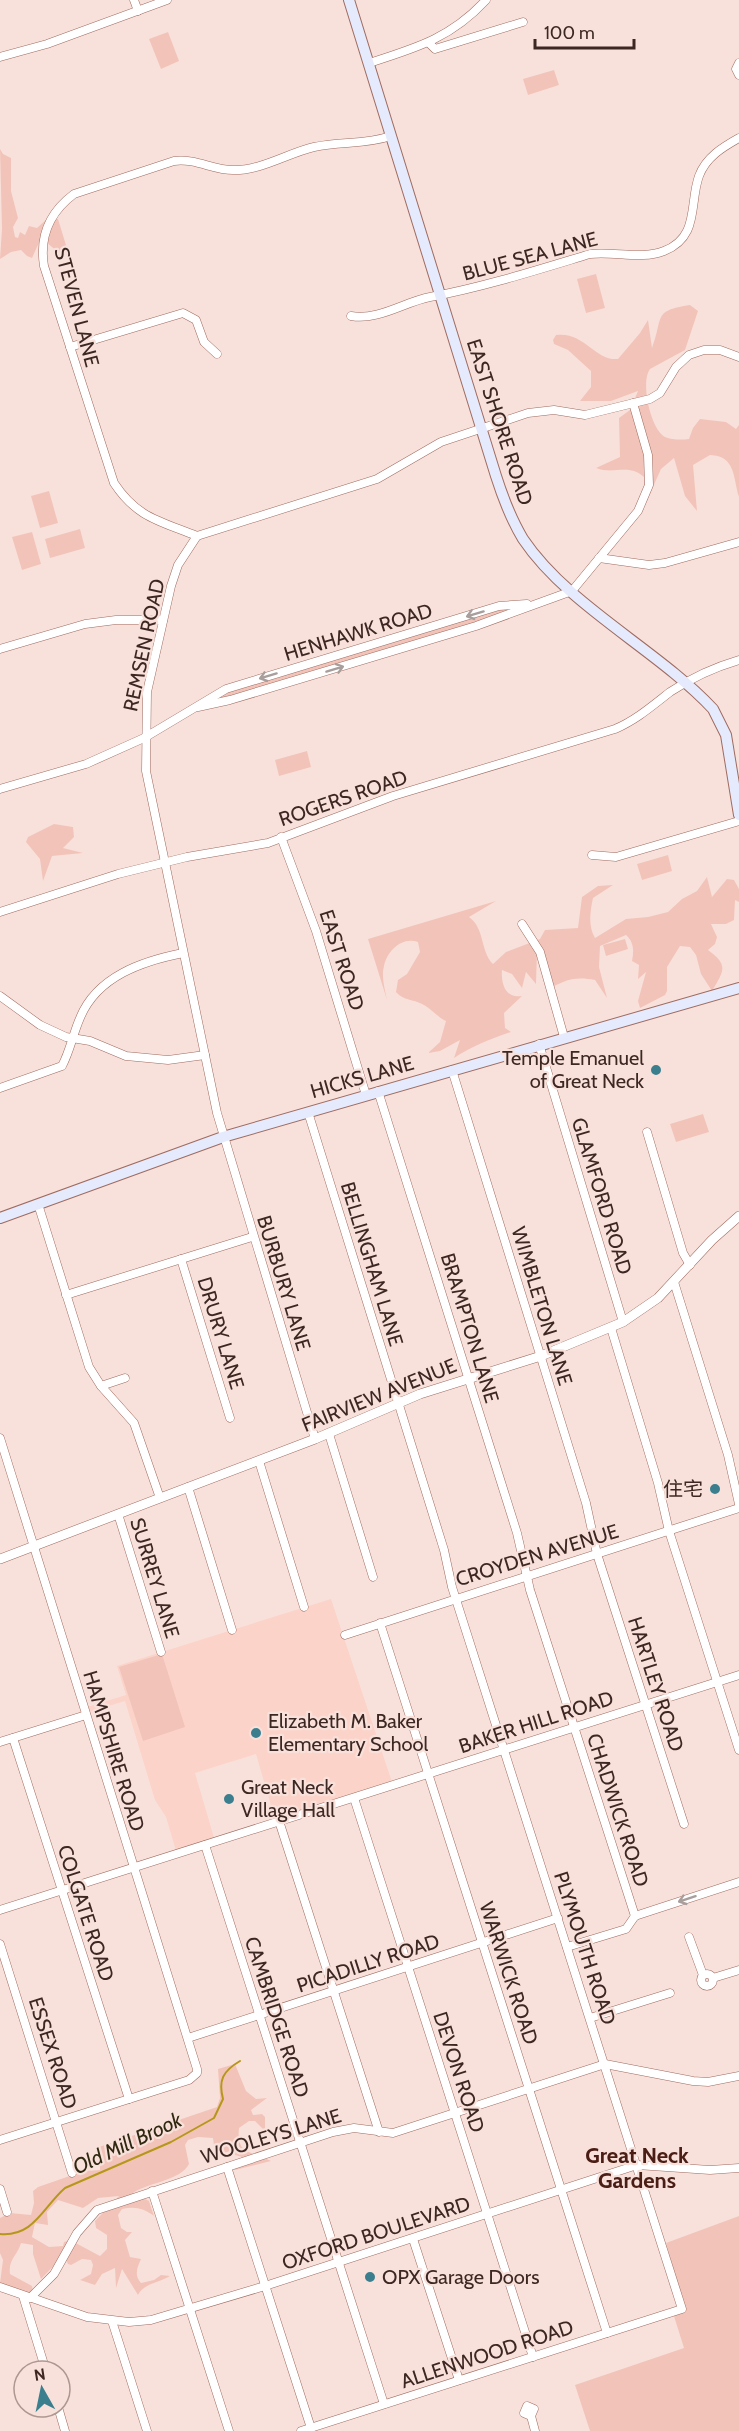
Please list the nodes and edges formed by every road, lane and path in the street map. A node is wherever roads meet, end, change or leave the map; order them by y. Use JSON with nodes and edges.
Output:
{"nodes":[{"id":1,"x":134,"y":0,"type":"edge"},
{"id":2,"x":167,"y":0,"type":"edge"},
{"id":3,"x":349,"y":0,"type":"edge"},
{"id":4,"x":486,"y":0,"type":"edge"},
{"id":5,"x":138,"y":11,"type":"junction"},
{"id":6,"x":523,"y":22,"type":"dead end"},
{"id":7,"x":429,"y":44,"type":"junction"},
{"id":8,"x":0,"y":57,"type":"edge"},
{"id":9,"x":369,"y":63,"type":"junction"},
{"id":10,"x":739,"y":63,"type":"edge"},
{"id":11,"x":739,"y":75,"type":"edge"},
{"id":12,"x":391,"y":136,"type":"junction"},
{"id":13,"x":739,"y":138,"type":"edge"},
{"id":14,"x":441,"y":296,"type":"junction"},
{"id":15,"x":351,"y":316,"type":"dead end"},
{"id":16,"x":70,"y":347,"type":"junction"},
{"id":17,"x":216,"y":354,"type":"dead end"},
{"id":18,"x":739,"y":357,"type":"edge"},
{"id":19,"x":633,"y":403,"type":"junction"},
{"id":20,"x":481,"y":428,"type":"junction"},
{"id":21,"x":197,"y":536,"type":"junction"},
{"id":22,"x":739,"y":542,"type":"edge"},
{"id":23,"x":599,"y":558,"type":"junction"},
{"id":24,"x":572,"y":591,"type":"junction"},
{"id":25,"x":532,"y":603,"type":"junction"},
{"id":26,"x":163,"y":620,"type":"junction"},
{"id":27,"x":384,"y":641,"type":"junction"},
{"id":28,"x":0,"y":649,"type":"edge"},
{"id":29,"x":388,"y":653,"type":"junction"},
{"id":30,"x":739,"y":660,"type":"edge"},
{"id":31,"x":685,"y":684,"type":"junction"},
{"id":32,"x":198,"y":707,"type":"junction"},
{"id":33,"x":144,"y":738,"type":"junction"},
{"id":34,"x":736,"y":770,"type":"edge"},
{"id":35,"x":0,"y":789,"type":"edge"},
{"id":36,"x":739,"y":815,"type":"edge"},
{"id":37,"x":739,"y":821,"type":"edge"},
{"id":38,"x":281,"y":837,"type":"junction"},
{"id":39,"x":592,"y":855,"type":"dead end"},
{"id":40,"x":165,"y":862,"type":"junction"},
{"id":41,"x":0,"y":912,"type":"edge"},
{"id":42,"x":522,"y":924,"type":"dead end"},
{"id":43,"x":183,"y":953,"type":"junction"},
{"id":44,"x":739,"y":988,"type":"edge"},
{"id":45,"x":0,"y":996,"type":"edge"},
{"id":46,"x":564,"y":1037,"type":"junction"},
{"id":47,"x":73,"y":1038,"type":"junction"},
{"id":48,"x":539,"y":1044,"type":"junction"},
{"id":49,"x":205,"y":1055,"type":"junction"},
{"id":50,"x":452,"y":1070,"type":"junction"},
{"id":51,"x":0,"y":1088,"type":"edge"},
{"id":52,"x":378,"y":1091,"type":"junction"},
{"id":53,"x":366,"y":1095,"type":"junction"},
{"id":54,"x":308,"y":1112,"type":"junction"},
{"id":55,"x":647,"y":1132,"type":"dead end"},
{"id":56,"x":223,"y":1137,"type":"junction"},
{"id":57,"x":38,"y":1204,"type":"junction"},
{"id":58,"x":739,"y":1216,"type":"edge"},
{"id":59,"x":0,"y":1218,"type":"edge"},
{"id":60,"x":252,"y":1237,"type":"junction"},
{"id":61,"x":181,"y":1259,"type":"junction"},
{"id":62,"x":690,"y":1265,"type":"junction"},
{"id":63,"x":674,"y":1282,"type":"junction"},
{"id":64,"x":66,"y":1295,"type":"junction"},
{"id":65,"x":623,"y":1322,"type":"junction"},
{"id":66,"x":610,"y":1328,"type":"junction"},
{"id":67,"x":541,"y":1356,"type":"junction"},
{"id":68,"x":125,"y":1378,"type":"dead end"},
{"id":69,"x":469,"y":1378,"type":"junction"},
{"id":70,"x":101,"y":1386,"type":"junction"},
{"id":71,"x":398,"y":1403,"type":"junction"},
{"id":72,"x":230,"y":1418,"type":"dead end"},
{"id":73,"x":329,"y":1434,"type":"junction"},
{"id":74,"x":0,"y":1438,"type":"edge"},
{"id":75,"x":315,"y":1439,"type":"junction"},
{"id":76,"x":3,"y":1461,"type":"edge"},
{"id":77,"x":259,"y":1461,"type":"junction"},
{"id":78,"x":188,"y":1487,"type":"junction"},
{"id":79,"x":160,"y":1498,"type":"junction"},
{"id":80,"x":739,"y":1504,"type":"edge"},
{"id":81,"x":739,"y":1508,"type":"edge"},
{"id":82,"x":118,"y":1514,"type":"junction"},
{"id":83,"x":669,"y":1531,"type":"junction"},
{"id":84,"x":33,"y":1545,"type":"junction"},
{"id":85,"x":597,"y":1554,"type":"junction"},
{"id":86,"x":0,"y":1559,"type":"edge"},
{"id":87,"x":526,"y":1576,"type":"junction"},
{"id":88,"x":373,"y":1577,"type":"dead end"},
{"id":89,"x":455,"y":1598,"type":"junction"},
{"id":90,"x":304,"y":1607,"type":"dead end"},
{"id":91,"x":380,"y":1623,"type":"junction"},
{"id":92,"x":232,"y":1630,"type":"dead end"},
{"id":93,"x":345,"y":1635,"type":"dead end"},
{"id":94,"x":161,"y":1652,"type":"dead end"},
{"id":95,"x":739,"y":1675,"type":"edge"},
{"id":96,"x":717,"y":1682,"type":"junction"},
{"id":97,"x":646,"y":1705,"type":"junction"},
{"id":98,"x":86,"y":1715,"type":"junction"},
{"id":99,"x":574,"y":1727,"type":"junction"},
{"id":100,"x":13,"y":1738,"type":"junction"},
{"id":101,"x":0,"y":1742,"type":"edge"},
{"id":102,"x":504,"y":1750,"type":"junction"},
{"id":103,"x":739,"y":1750,"type":"edge"},
{"id":104,"x":428,"y":1774,"type":"junction"},
{"id":105,"x":354,"y":1797,"type":"junction"},
{"id":106,"x":279,"y":1821,"type":"junction"},
{"id":107,"x":684,"y":1824,"type":"dead end"},
{"id":108,"x":205,"y":1845,"type":"junction"},
{"id":109,"x":133,"y":1868,"type":"junction"},
{"id":110,"x":739,"y":1882,"type":"edge"},
{"id":111,"x":62,"y":1890,"type":"junction"},
{"id":112,"x":0,"y":1910,"type":"edge"},
{"id":113,"x":635,"y":1916,"type":"junction"},
{"id":114,"x":558,"y":1918,"type":"junction"},
{"id":115,"x":689,"y":1937,"type":"dead end"},
{"id":116,"x":0,"y":1944,"type":"edge"},
{"id":117,"x":483,"y":1944,"type":"junction"},
{"id":118,"x":567,"y":1947,"type":"junction"},
{"id":119,"x":408,"y":1968,"type":"junction"},
{"id":120,"x":739,"y":1970,"type":"edge"},
{"id":121,"x":334,"y":1992,"type":"junction"},
{"id":122,"x":670,"y":1993,"type":"dead end"},
{"id":123,"x":260,"y":2015,"type":"junction"},
{"id":124,"x":590,"y":2018,"type":"junction"},
{"id":125,"x":188,"y":2038,"type":"junction"},
{"id":126,"x":605,"y":2064,"type":"junction"},
{"id":127,"x":739,"y":2076,"type":"edge"},
{"id":128,"x":529,"y":2090,"type":"junction"},
{"id":129,"x":129,"y":2099,"type":"junction"},
{"id":130,"x":455,"y":2113,"type":"junction"},
{"id":131,"x":57,"y":2122,"type":"junction"},
{"id":132,"x":379,"y":2132,"type":"junction"},
{"id":133,"x":0,"y":2140,"type":"edge"},
{"id":134,"x":301,"y":2143,"type":"junction"},
{"id":135,"x":637,"y":2165,"type":"junction"},
{"id":136,"x":226,"y":2167,"type":"junction"},
{"id":137,"x":739,"y":2168,"type":"edge"},
{"id":138,"x":72,"y":2172,"type":"dead end"},
{"id":139,"x":0,"y":2189,"type":"edge"},
{"id":140,"x":562,"y":2190,"type":"junction"},
{"id":141,"x":152,"y":2191,"type":"junction"},
{"id":142,"x":8,"y":2212,"type":"dead end"},
{"id":143,"x":488,"y":2215,"type":"junction"},
{"id":144,"x":413,"y":2239,"type":"junction"},
{"id":145,"x":339,"y":2262,"type":"junction"},
{"id":146,"x":265,"y":2286,"type":"junction"},
{"id":147,"x":0,"y":2287,"type":"edge"},
{"id":148,"x":27,"y":2297,"type":"junction"},
{"id":149,"x":682,"y":2309,"type":"joint"},
{"id":150,"x":190,"y":2310,"type":"junction"},
{"id":151,"x":112,"y":2321,"type":"junction"},
{"id":152,"x":607,"y":2333,"type":"junction"},
{"id":153,"x":533,"y":2357,"type":"junction"},
{"id":154,"x":43,"y":2359,"type":"edge"},
{"id":155,"x":459,"y":2380,"type":"junction"},
{"id":156,"x":384,"y":2404,"type":"junction"},
{"id":157,"x":531,"y":2416,"type":"dead end"},
{"id":158,"x":310,"y":2428,"type":"junction"},
{"id":159,"x":147,"y":2431,"type":"edge"},
{"id":160,"x":229,"y":2431,"type":"edge"},
{"id":161,"x":302,"y":2431,"type":"edge"},
{"id":162,"x":535,"y":2431,"type":"edge"}],
"edges":[{"from":1,"to":5,"type":"street"},
{"from":2,"to":5,"type":"street"},
{"from":3,"to":9,"type":"main road","name":"EAST SHORE ROAD"},
{"from":4,"to":7,"type":"street"},
{"from":5,"to":8,"type":"street"},
{"from":6,"to":7,"type":"street"},
{"from":7,"to":9,"type":"street"},
{"from":9,"to":12,"type":"main road","name":"EAST SHORE ROAD"},
{"from":10,"to":11,"type":"street"},
{"from":12,"to":14,"type":"main road","name":"EAST SHORE ROAD"},
{"from":12,"to":16,"type":"street","name":"STEVEN LANE"},
{"from":13,"to":14,"type":"street","name":"BLUE SEA LANE"},
{"from":14,"to":15,"type":"street","name":"BLUE SEA LANE"},
{"from":14,"to":20,"type":"main road","name":"EAST SHORE ROAD"},
{"from":16,"to":17,"type":"street"},
{"from":16,"to":21,"type":"street","name":"STEVEN LANE"},
{"from":18,"to":19,"type":"street"},
{"from":19,"to":20,"type":"street"},
{"from":19,"to":23,"type":"street"},
{"from":20,"to":21,"type":"street"},
{"from":20,"to":24,"type":"main road","name":"EAST SHORE ROAD"},
{"from":21,"to":26,"type":"street","name":"REMSEN ROAD"},
{"from":22,"to":23,"type":"street"},
{"from":23,"to":24,"type":"street"},
{"from":24,"to":25,"type":"street","name":"HENHAWK ROAD"},
{"from":24,"to":31,"type":"main road","name":"EAST SHORE ROAD"},
{"from":25,"to":27,"type":"street","name":"HENHAWK ROAD","one_way":true},
{"from":25,"to":29,"type":"street","name":"HENHAWK ROAD"},
{"from":26,"to":28,"type":"street"},
{"from":26,"to":33,"type":"street","name":"REMSEN ROAD"},
{"from":27,"to":29,"type":"street"},
{"from":27,"to":32,"type":"street","name":"HENHAWK ROAD","one_way":true},
{"from":32,"to":29,"type":"street","name":"HENHAWK ROAD","one_way":true},
{"from":30,"to":31,"type":"street","name":"ROGERS ROAD"},
{"from":31,"to":34,"type":"main road","name":"EAST SHORE ROAD"},
{"from":31,"to":38,"type":"street","name":"ROGERS ROAD"},
{"from":32,"to":33,"type":"street","name":"HENHAWK ROAD"},
{"from":33,"to":35,"type":"street","name":"HENHAWK ROAD"},
{"from":33,"to":40,"type":"street","name":"REMSEN ROAD"},
{"from":34,"to":36,"type":"main road","name":"EAST SHORE ROAD"},
{"from":37,"to":39,"type":"street"},
{"from":38,"to":40,"type":"street","name":"ROGERS ROAD"},
{"from":38,"to":53,"type":"street","name":"EAST ROAD"},
{"from":40,"to":41,"type":"street","name":"ROGERS ROAD"},
{"from":40,"to":43,"type":"street","name":"REMSEN ROAD"},
{"from":42,"to":46,"type":"street"},
{"from":43,"to":47,"type":"street"},
{"from":43,"to":49,"type":"street","name":"REMSEN ROAD"},
{"from":44,"to":46,"type":"main road","name":"HICKS LANE"},
{"from":45,"to":47,"type":"street"},
{"from":46,"to":48,"type":"main road","name":"HICKS LANE"},
{"from":47,"to":49,"type":"street"},
{"from":47,"to":51,"type":"street"},
{"from":48,"to":50,"type":"main road","name":"HICKS LANE"},
{"from":48,"to":65,"type":"street","name":"GLAMFORD ROAD"},
{"from":49,"to":56,"type":"street","name":"REMSEN ROAD"},
{"from":50,"to":52,"type":"main road","name":"HICKS LANE"},
{"from":50,"to":67,"type":"street","name":"WIMBLETON LANE"},
{"from":52,"to":53,"type":"main road","name":"HICKS LANE"},
{"from":52,"to":69,"type":"street","name":"BRAMPTON LANE"},
{"from":53,"to":54,"type":"main road","name":"HICKS LANE"},
{"from":54,"to":56,"type":"main road","name":"HICKS LANE"},
{"from":54,"to":71,"type":"street","name":"BELLINGHAM LANE"},
{"from":55,"to":62,"type":"street"},
{"from":56,"to":57,"type":"main road","name":"HICKS LANE"},
{"from":56,"to":60,"type":"street","name":"BURBURY LANE"},
{"from":57,"to":59,"type":"main road","name":"HICKS LANE"},
{"from":57,"to":64,"type":"street"},
{"from":58,"to":62,"type":"street","name":"FAIRVIEW AVENUE"},
{"from":60,"to":61,"type":"street"},
{"from":60,"to":75,"type":"street","name":"BURBURY LANE"},
{"from":61,"to":64,"type":"street"},
{"from":61,"to":72,"type":"street","name":"DRURY LANE"},
{"from":62,"to":63,"type":"street","name":"FAIRVIEW AVENUE"},
{"from":63,"to":65,"type":"street","name":"FAIRVIEW AVENUE"},
{"from":63,"to":80,"type":"street"},
{"from":64,"to":70,"type":"street"},
{"from":65,"to":66,"type":"street","name":"FAIRVIEW AVENUE"},
{"from":66,"to":67,"type":"street","name":"FAIRVIEW AVENUE"},
{"from":66,"to":83,"type":"street"},
{"from":67,"to":69,"type":"street","name":"FAIRVIEW AVENUE"},
{"from":67,"to":85,"type":"street","name":"WIMBLETON LANE"},
{"from":68,"to":70,"type":"street"},
{"from":69,"to":71,"type":"street","name":"FAIRVIEW AVENUE"},
{"from":69,"to":87,"type":"street","name":"BRAMPTON LANE"},
{"from":70,"to":79,"type":"street"},
{"from":71,"to":73,"type":"street","name":"FAIRVIEW AVENUE"},
{"from":71,"to":89,"type":"street","name":"BELLINGHAM LANE"},
{"from":73,"to":75,"type":"street","name":"FAIRVIEW AVENUE"},
{"from":73,"to":88,"type":"street"},
{"from":74,"to":76,"type":"street","name":"HAMPSHIRE ROAD"},
{"from":75,"to":77,"type":"street","name":"FAIRVIEW AVENUE"},
{"from":76,"to":84,"type":"street","name":"HAMPSHIRE ROAD"},
{"from":77,"to":78,"type":"street","name":"FAIRVIEW AVENUE"},
{"from":77,"to":90,"type":"street"},
{"from":78,"to":79,"type":"street","name":"FAIRVIEW AVENUE"},
{"from":78,"to":92,"type":"street"},
{"from":79,"to":82,"type":"street","name":"FAIRVIEW AVENUE"},
{"from":81,"to":83,"type":"street","name":"CROYDEN AVENUE"},
{"from":82,"to":84,"type":"street","name":"FAIRVIEW AVENUE"},
{"from":82,"to":94,"type":"street","name":"SURREY LANE"},
{"from":83,"to":85,"type":"street","name":"CROYDEN AVENUE"},
{"from":83,"to":96,"type":"street"},
{"from":84,"to":86,"type":"street","name":"FAIRVIEW AVENUE"},
{"from":84,"to":98,"type":"street","name":"HAMPSHIRE ROAD"},
{"from":85,"to":87,"type":"street","name":"CROYDEN AVENUE"},
{"from":85,"to":97,"type":"street","name":"HARTLEY ROAD"},
{"from":87,"to":89,"type":"street","name":"CROYDEN AVENUE"},
{"from":87,"to":99,"type":"street","name":"CHADWICK ROAD"},
{"from":89,"to":91,"type":"street","name":"CROYDEN AVENUE"},
{"from":89,"to":102,"type":"street","name":"PLYMOUTH ROAD"},
{"from":91,"to":93,"type":"street","name":"CROYDEN AVENUE"},
{"from":91,"to":104,"type":"street","name":"WARWICK ROAD"},
{"from":95,"to":96,"type":"street","name":"BAKER HILL ROAD"},
{"from":96,"to":97,"type":"street","name":"BAKER HILL ROAD"},
{"from":96,"to":103,"type":"street"},
{"from":97,"to":99,"type":"street","name":"BAKER HILL ROAD"},
{"from":97,"to":107,"type":"street","name":"HARTLEY ROAD"},
{"from":98,"to":100,"type":"street"},
{"from":98,"to":109,"type":"street","name":"HAMPSHIRE ROAD"},
{"from":99,"to":102,"type":"street","name":"BAKER HILL ROAD"},
{"from":99,"to":113,"type":"street","name":"CHADWICK ROAD"},
{"from":100,"to":101,"type":"street"},
{"from":100,"to":111,"type":"street","name":"COLGATE ROAD"},
{"from":102,"to":104,"type":"street","name":"BAKER HILL ROAD"},
{"from":102,"to":114,"type":"street","name":"PLYMOUTH ROAD"},
{"from":104,"to":105,"type":"street","name":"BAKER HILL ROAD"},
{"from":104,"to":117,"type":"street","name":"WARWICK ROAD"},
{"from":105,"to":106,"type":"street","name":"BAKER HILL ROAD"},
{"from":105,"to":119,"type":"street","name":"DEVON ROAD"},
{"from":106,"to":108,"type":"street","name":"BAKER HILL ROAD"},
{"from":106,"to":121,"type":"street"},
{"from":108,"to":109,"type":"street","name":"BAKER HILL ROAD"},
{"from":108,"to":123,"type":"street","name":"CAMBRIDGE ROAD"},
{"from":109,"to":111,"type":"street","name":"BAKER HILL ROAD"},
{"from":109,"to":125,"type":"street","name":"HAMPSHIRE ROAD"},
{"from":110,"to":113,"type":"street","one_way":true},
{"from":111,"to":112,"type":"street","name":"BAKER HILL ROAD"},
{"from":111,"to":129,"type":"street","name":"COLGATE ROAD"},
{"from":113,"to":118,"type":"street"},
{"from":114,"to":117,"type":"street","name":"PICADILLY ROAD"},
{"from":114,"to":118,"type":"street","name":"PLYMOUTH ROAD"},
{"from":115,"to":120,"type":"street"},
{"from":116,"to":131,"type":"street","name":"ESSEX ROAD"},
{"from":117,"to":119,"type":"street","name":"PICADILLY ROAD"},
{"from":117,"to":128,"type":"street","name":"WARWICK ROAD"},
{"from":118,"to":124,"type":"street","name":"PLYMOUTH ROAD"},
{"from":119,"to":121,"type":"street","name":"PICADILLY ROAD"},
{"from":119,"to":130,"type":"street","name":"DEVON ROAD"},
{"from":121,"to":123,"type":"street","name":"PICADILLY ROAD"},
{"from":121,"to":132,"type":"street"},
{"from":122,"to":124,"type":"street"},
{"from":123,"to":125,"type":"street","name":"PICADILLY ROAD"},
{"from":123,"to":134,"type":"street","name":"CAMBRIDGE ROAD"},
{"from":124,"to":126,"type":"street","name":"PLYMOUTH ROAD"},
{"from":125,"to":129,"type":"street","name":"HAMPSHIRE ROAD"},
{"from":126,"to":127,"type":"street","name":"WOOLEYS LANE"},
{"from":126,"to":128,"type":"street","name":"WOOLEYS LANE"},
{"from":126,"to":135,"type":"street","name":"PLYMOUTH ROAD"},
{"from":128,"to":130,"type":"street","name":"WOOLEYS LANE"},
{"from":128,"to":140,"type":"street","name":"WARWICK ROAD"},
{"from":129,"to":131,"type":"street"},
{"from":130,"to":132,"type":"street","name":"WOOLEYS LANE"},
{"from":130,"to":143,"type":"street","name":"DEVON ROAD"},
{"from":131,"to":133,"type":"street"},
{"from":131,"to":138,"type":"street","name":"ESSEX ROAD"},
{"from":132,"to":134,"type":"street","name":"WOOLEYS LANE"},
{"from":134,"to":136,"type":"street","name":"WOOLEYS LANE"},
{"from":134,"to":145,"type":"street","name":"CAMBRIDGE ROAD"},
{"from":135,"to":137,"type":"street","name":"OXFORD BOULEVARD"},
{"from":135,"to":140,"type":"street","name":"OXFORD BOULEVARD"},
{"from":135,"to":149,"type":"street","name":"PLYMOUTH ROAD"},
{"from":136,"to":141,"type":"street","name":"WOOLEYS LANE"},
{"from":136,"to":146,"type":"street"},
{"from":139,"to":142,"type":"street"},
{"from":140,"to":143,"type":"street","name":"OXFORD BOULEVARD"},
{"from":140,"to":152,"type":"street","name":"WARWICK ROAD"},
{"from":141,"to":148,"type":"street","name":"WOOLEYS LANE"},
{"from":141,"to":150,"type":"street"},
{"from":143,"to":144,"type":"street","name":"OXFORD BOULEVARD"},
{"from":143,"to":153,"type":"street","name":"DEVON ROAD"},
{"from":144,"to":145,"type":"street","name":"OXFORD BOULEVARD"},
{"from":144,"to":155,"type":"street"},
{"from":145,"to":146,"type":"street","name":"OXFORD BOULEVARD"},
{"from":145,"to":156,"type":"street","name":"CAMBRIDGE ROAD"},
{"from":146,"to":150,"type":"street","name":"OXFORD BOULEVARD"},
{"from":146,"to":158,"type":"street"},
{"from":147,"to":148,"type":"street"},
{"from":148,"to":151,"type":"street","name":"OXFORD BOULEVARD"},
{"from":148,"to":154,"type":"street"},
{"from":149,"to":152,"type":"street","name":"ALLENWOOD ROAD"},
{"from":150,"to":151,"type":"street","name":"OXFORD BOULEVARD"},
{"from":150,"to":160,"type":"street"},
{"from":151,"to":159,"type":"street"},
{"from":152,"to":153,"type":"street","name":"ALLENWOOD ROAD"},
{"from":153,"to":155,"type":"street","name":"ALLENWOOD ROAD"},
{"from":155,"to":156,"type":"street","name":"ALLENWOOD ROAD"},
{"from":156,"to":158,"type":"street","name":"ALLENWOOD ROAD"},
{"from":157,"to":162,"type":"street"},
{"from":158,"to":161,"type":"street","name":"ALLENWOOD ROAD"}]}
